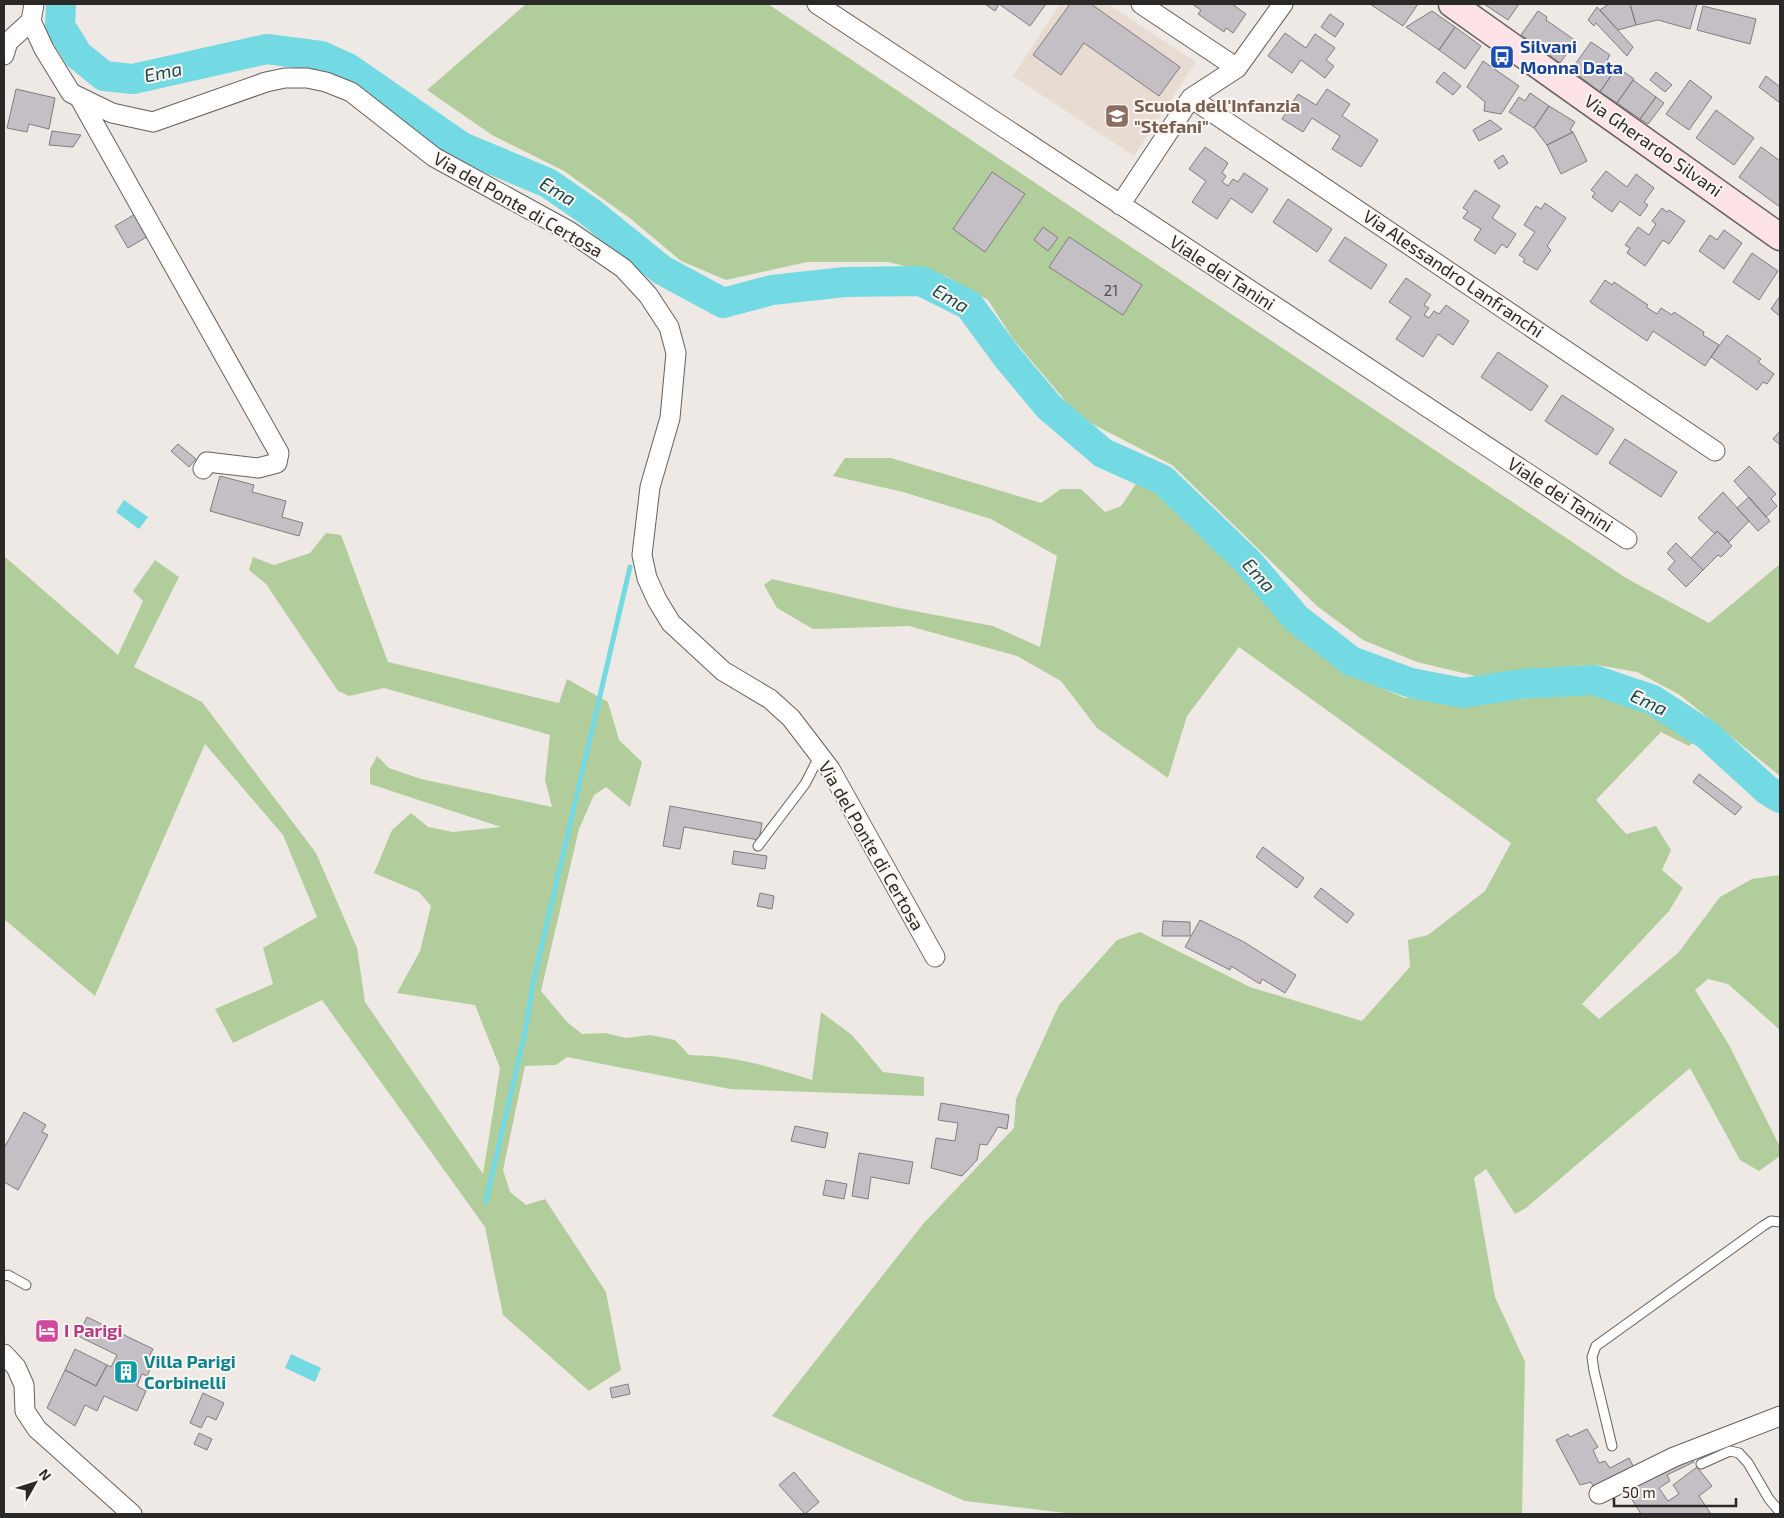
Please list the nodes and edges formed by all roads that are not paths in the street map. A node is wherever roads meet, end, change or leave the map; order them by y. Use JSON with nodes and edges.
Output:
{"nodes":[{"id":1,"x":817,"y":4,"type":"edge"},
{"id":2,"x":1141,"y":4,"type":"edge"},
{"id":3,"x":1283,"y":4,"type":"edge"},
{"id":4,"x":1452,"y":4,"type":"edge"},
{"id":5,"x":32,"y":12,"type":"edge"},
{"id":6,"x":4,"y":55,"type":"edge"},
{"id":7,"x":1237,"y":68,"type":"junction"},
{"id":8,"x":79,"y":97,"type":"junction"},
{"id":9,"x":1191,"y":98,"type":"junction"},
{"id":10,"x":1120,"y":205,"type":"junction"},
{"id":11,"x":1780,"y":236,"type":"edge"},
{"id":12,"x":1715,"y":451,"type":"dead end"},
{"id":13,"x":203,"y":470,"type":"dead end"},
{"id":14,"x":1628,"y":540,"type":"dead end"},
{"id":15,"x":819,"y":757,"type":"junction"},
{"id":16,"x":758,"y":846,"type":"dead end"},
{"id":17,"x":935,"y":957,"type":"dead end"},
{"id":18,"x":1780,"y":1222,"type":"edge"},
{"id":19,"x":4,"y":1276,"type":"edge"},
{"id":20,"x":26,"y":1285,"type":"dead end"},
{"id":21,"x":4,"y":1354,"type":"edge"},
{"id":22,"x":1780,"y":1416,"type":"edge"},
{"id":23,"x":1612,"y":1446,"type":"dead end"},
{"id":24,"x":1702,"y":1464,"type":"dead end"},
{"id":25,"x":1599,"y":1494,"type":"dead end"},
{"id":26,"x":1780,"y":1512,"type":"edge"},
{"id":27,"x":132,"y":1514,"type":"edge"}],
"edges":[{"from":1,"to":10,"type":"street","name":"Viale dei Tanini"},
{"from":2,"to":7,"type":"street"},
{"from":3,"to":7,"type":"street"},
{"from":4,"to":11,"type":"main road","name":"Via Gherardo Silvani"},
{"from":5,"to":6,"type":"street","name":"Via del Ponte di Certosa"},
{"from":5,"to":8,"type":"street","name":"Via del Ponte di Certosa"},
{"from":7,"to":9,"type":"street"},
{"from":8,"to":13,"type":"street","name":"Via del Ponte di Certosa"},
{"from":8,"to":15,"type":"street","name":"Via del Ponte di Certosa"},
{"from":9,"to":10,"type":"street"},
{"from":9,"to":12,"type":"street","name":"Via Alessandro Lanfranchi"},
{"from":10,"to":14,"type":"street","name":"Viale dei Tanini"},
{"from":15,"to":16,"type":"lane"},
{"from":15,"to":17,"type":"street","name":"Via del Ponte di Certosa"},
{"from":18,"to":23,"type":"lane"},
{"from":19,"to":20,"type":"lane"},
{"from":21,"to":27,"type":"street"},
{"from":22,"to":25,"type":"street"},
{"from":24,"to":26,"type":"lane"}]}
